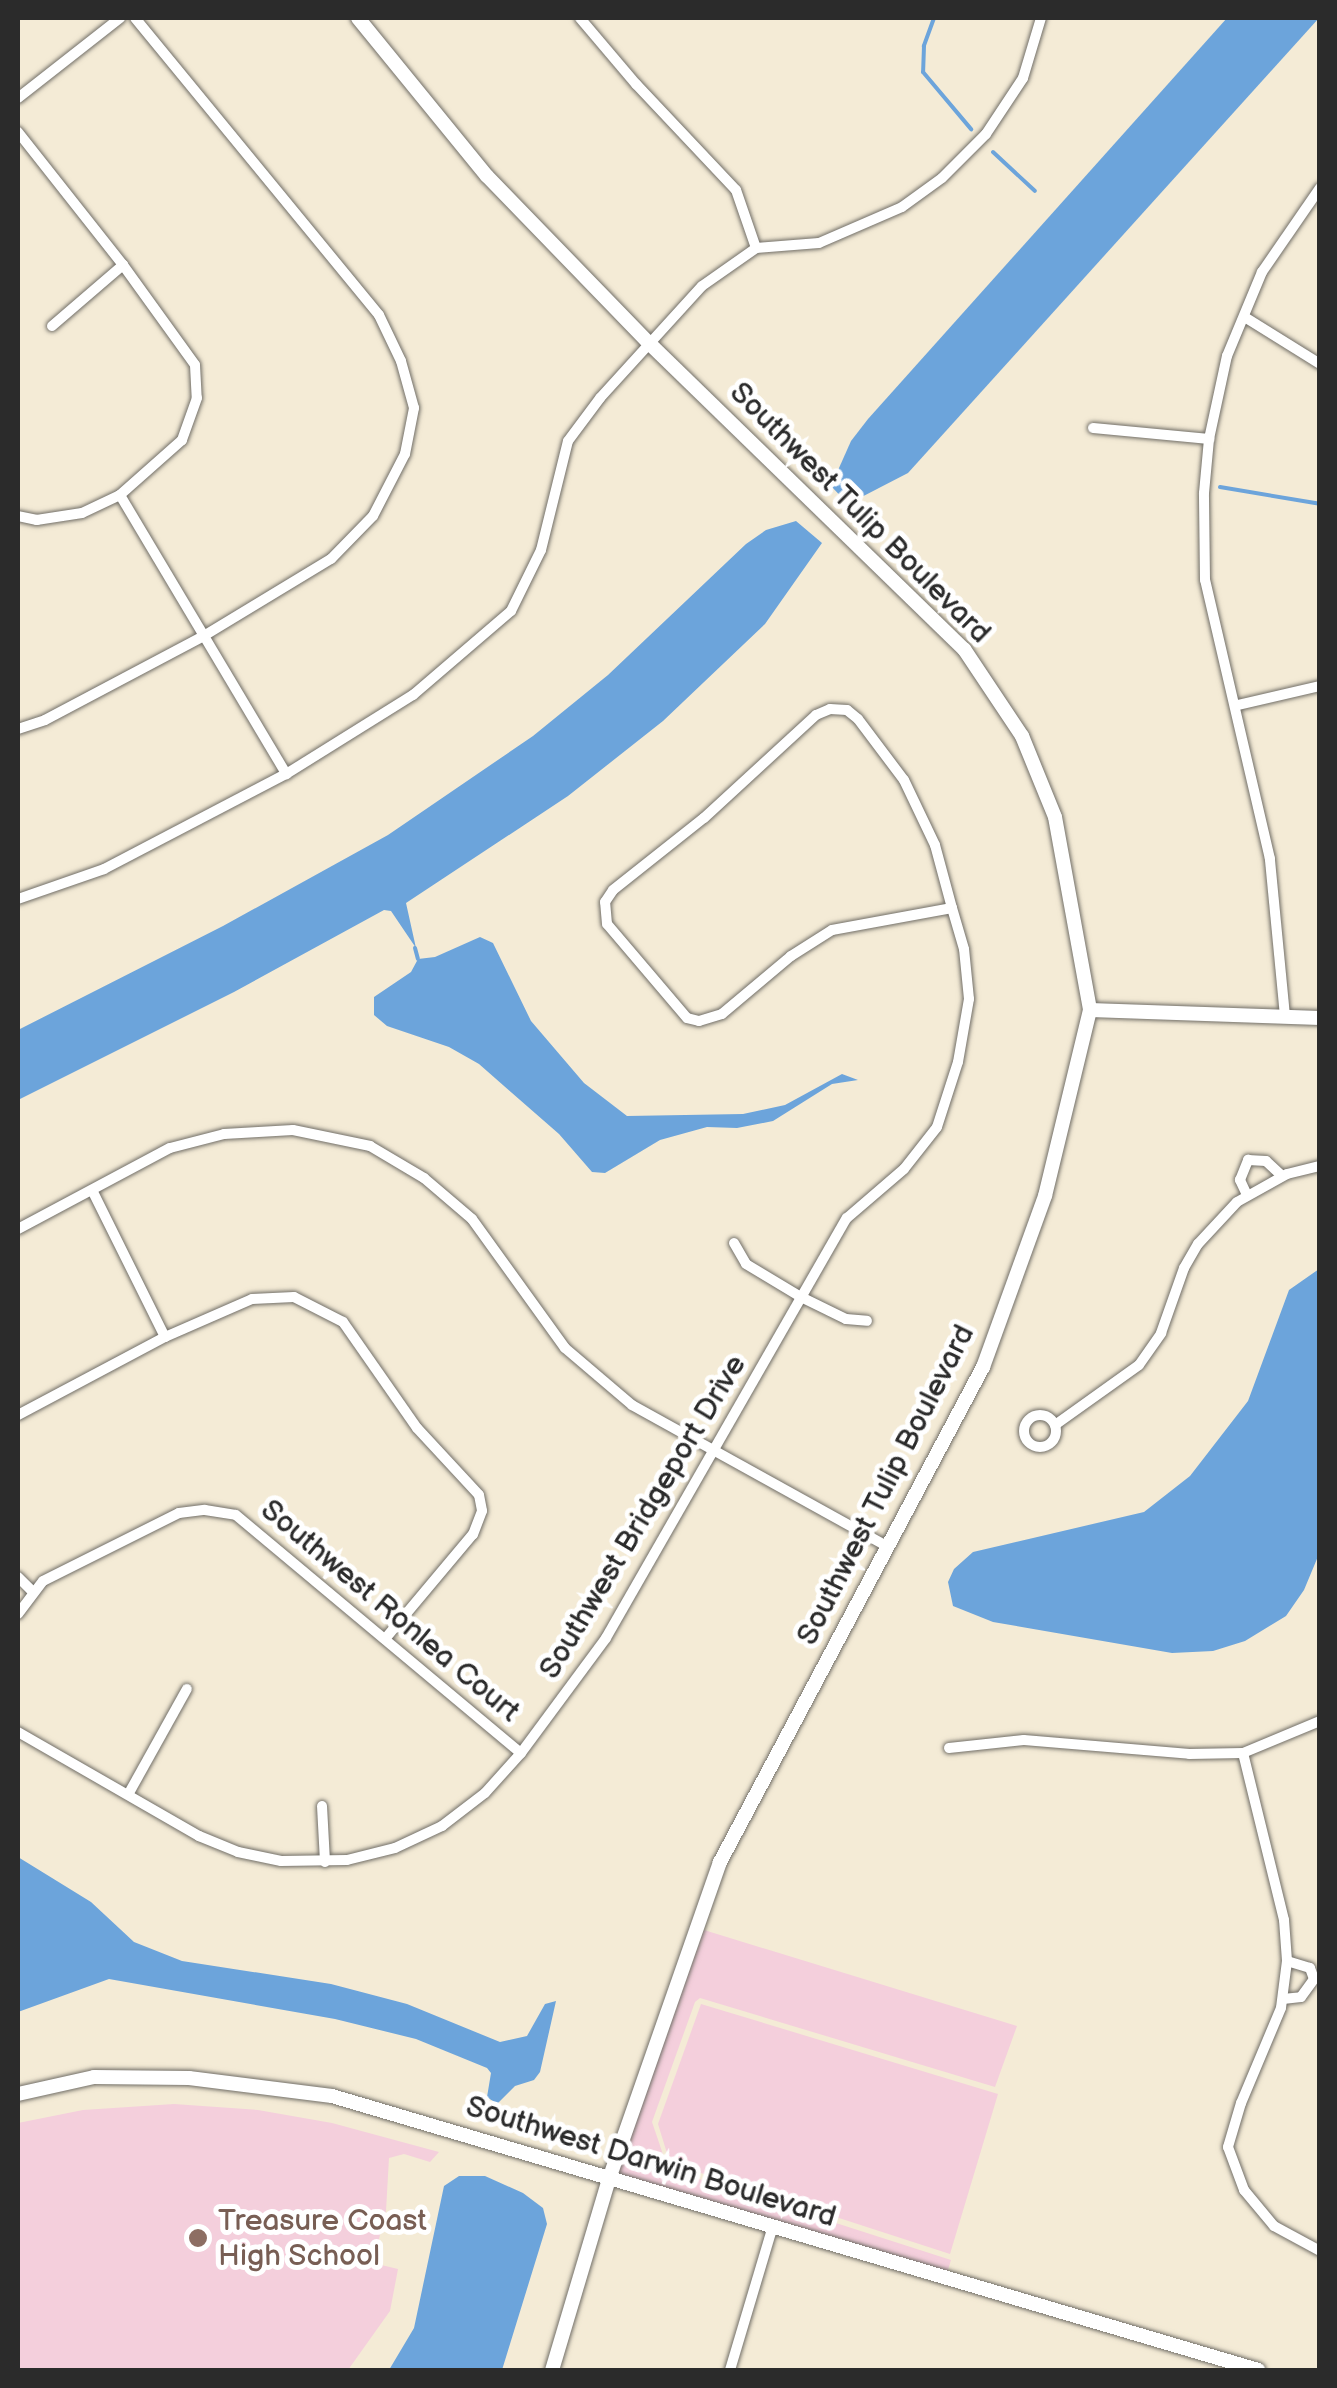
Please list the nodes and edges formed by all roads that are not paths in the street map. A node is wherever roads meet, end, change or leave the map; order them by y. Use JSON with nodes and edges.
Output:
{"nodes":[{"id":1,"x":120,"y":18,"type":"edge"},
{"id":2,"x":135,"y":18,"type":"edge"},
{"id":3,"x":358,"y":18,"type":"edge"},
{"id":4,"x":580,"y":18,"type":"edge"},
{"id":5,"x":1041,"y":18,"type":"edge"},
{"id":6,"x":18,"y":98,"type":"edge"},
{"id":7,"x":18,"y":132,"type":"edge"},
{"id":8,"x":1320,"y":188,"type":"edge"},
{"id":9,"x":756,"y":248,"type":"junction"},
{"id":10,"x":123,"y":264,"type":"junction"},
{"id":11,"x":1246,"y":318,"type":"junction"},
{"id":12,"x":52,"y":326,"type":"dead end"},
{"id":13,"x":650,"y":344,"type":"junction"},
{"id":14,"x":1320,"y":364,"type":"edge"},
{"id":15,"x":1092,"y":428,"type":"dead end"},
{"id":16,"x":1209,"y":439,"type":"junction"},
{"id":17,"x":120,"y":494,"type":"junction"},
{"id":18,"x":18,"y":516,"type":"edge"},
{"id":19,"x":202,"y":637,"type":"junction"},
{"id":20,"x":1320,"y":686,"type":"edge"},
{"id":21,"x":1238,"y":705,"type":"junction"},
{"id":22,"x":18,"y":730,"type":"edge"},
{"id":23,"x":286,"y":774,"type":"junction"},
{"id":24,"x":18,"y":899,"type":"edge"},
{"id":25,"x":952,"y":908,"type":"junction"},
{"id":26,"x":1090,"y":1010,"type":"junction"},
{"id":27,"x":1285,"y":1016,"type":"junction"},
{"id":28,"x":1320,"y":1018,"type":"edge"},
{"id":29,"x":1320,"y":1166,"type":"edge"},
{"id":30,"x":1282,"y":1176,"type":"junction"},
{"id":31,"x":94,"y":1192,"type":"junction"},
{"id":32,"x":1247,"y":1196,"type":"junction"},
{"id":33,"x":18,"y":1230,"type":"edge"},
{"id":34,"x":734,"y":1243,"type":"dead end"},
{"id":35,"x":801,"y":1297,"type":"junction"},
{"id":36,"x":867,"y":1321,"type":"dead end"},
{"id":37,"x":165,"y":1337,"type":"junction"},
{"id":38,"x":18,"y":1415,"type":"edge"},
{"id":39,"x":1055,"y":1426,"type":"dead end"},
{"id":40,"x":716,"y":1450,"type":"junction"},
{"id":41,"x":888,"y":1547,"type":"junction"},
{"id":42,"x":18,"y":1577,"type":"edge"},
{"id":43,"x":32,"y":1590,"type":"junction"},
{"id":44,"x":18,"y":1614,"type":"edge"},
{"id":45,"x":385,"y":1639,"type":"junction"},
{"id":46,"x":187,"y":1689,"type":"dead end"},
{"id":47,"x":1320,"y":1721,"type":"edge"},
{"id":48,"x":18,"y":1732,"type":"edge"},
{"id":49,"x":949,"y":1748,"type":"dead end"},
{"id":50,"x":521,"y":1753,"type":"junction"},
{"id":51,"x":1243,"y":1753,"type":"junction"},
{"id":52,"x":129,"y":1794,"type":"junction"},
{"id":53,"x":322,"y":1806,"type":"dead end"},
{"id":54,"x":325,"y":1862,"type":"junction"},
{"id":55,"x":1287,"y":1962,"type":"junction"},
{"id":56,"x":1282,"y":2000,"type":"junction"},
{"id":57,"x":18,"y":2094,"type":"edge"},
{"id":58,"x":609,"y":2179,"type":"junction"},
{"id":59,"x":772,"y":2229,"type":"junction"},
{"id":60,"x":1320,"y":2251,"type":"edge"},
{"id":61,"x":1239,"y":2368,"type":"edge"},
{"id":62,"x":552,"y":2370,"type":"edge"},
{"id":63,"x":730,"y":2370,"type":"edge"},
{"id":64,"x":1258,"y":2370,"type":"edge"}],
"edges":[{"from":1,"to":6,"type":"street"},
{"from":2,"to":19,"type":"street"},
{"from":3,"to":13,"type":"street","name":"Southwest Tulip Boulevard"},
{"from":4,"to":9,"type":"street"},
{"from":5,"to":9,"type":"street"},
{"from":7,"to":10,"type":"street"},
{"from":8,"to":11,"type":"street"},
{"from":9,"to":13,"type":"street"},
{"from":10,"to":12,"type":"street"},
{"from":10,"to":17,"type":"street"},
{"from":11,"to":14,"type":"street"},
{"from":11,"to":16,"type":"street"},
{"from":13,"to":23,"type":"street"},
{"from":13,"to":26,"type":"street","name":"Southwest Tulip Boulevard"},
{"from":15,"to":16,"type":"street"},
{"from":16,"to":21,"type":"street"},
{"from":17,"to":18,"type":"street"},
{"from":17,"to":19,"type":"street"},
{"from":19,"to":22,"type":"street"},
{"from":19,"to":23,"type":"street"},
{"from":20,"to":21,"type":"street"},
{"from":21,"to":27,"type":"street"},
{"from":23,"to":24,"type":"street"},
{"from":25,"to":25,"type":"street","name":"Southwest Bridgeport Drive"},
{"from":25,"to":35,"type":"street","name":"Southwest Bridgeport Drive"},
{"from":26,"to":27,"type":"street"},
{"from":26,"to":41,"type":"street","name":"Southwest Tulip Boulevard"},
{"from":27,"to":28,"type":"street"},
{"from":29,"to":30,"type":"street"},
{"from":30,"to":32,"type":"street"},
{"from":30,"to":32,"type":"street"},
{"from":31,"to":33,"type":"street"},
{"from":31,"to":37,"type":"street"},
{"from":31,"to":40,"type":"street"},
{"from":32,"to":39,"type":"street"},
{"from":34,"to":35,"type":"street"},
{"from":35,"to":36,"type":"street"},
{"from":35,"to":40,"type":"street","name":"Southwest Bridgeport Drive"},
{"from":37,"to":38,"type":"street"},
{"from":37,"to":45,"type":"street"},
{"from":40,"to":41,"type":"street"},
{"from":40,"to":50,"type":"street","name":"Southwest Bridgeport Drive"},
{"from":41,"to":58,"type":"street","name":"Southwest Tulip Boulevard"},
{"from":42,"to":43,"type":"street"},
{"from":43,"to":44,"type":"street"},
{"from":43,"to":45,"type":"street","name":"Southwest Ronlea Court"},
{"from":45,"to":50,"type":"street","name":"Southwest Ronlea Court"},
{"from":46,"to":52,"type":"street"},
{"from":47,"to":51,"type":"street"},
{"from":48,"to":52,"type":"street","name":"Southwest Bridgeport Drive"},
{"from":49,"to":51,"type":"street"},
{"from":50,"to":54,"type":"street","name":"Southwest Bridgeport Drive"},
{"from":51,"to":55,"type":"street"},
{"from":52,"to":54,"type":"street","name":"Southwest Bridgeport Drive"},
{"from":53,"to":54,"type":"street"},
{"from":55,"to":56,"type":"street"},
{"from":55,"to":56,"type":"street"},
{"from":56,"to":60,"type":"street"},
{"from":57,"to":58,"type":"street","name":"Southwest Darwin Boulevard"},
{"from":58,"to":59,"type":"street","name":"Southwest Darwin Boulevard"},
{"from":58,"to":62,"type":"street","name":"Southwest Tulip Boulevard"},
{"from":59,"to":61,"type":"street","name":"Southwest Darwin Boulevard"},
{"from":59,"to":63,"type":"street"},
{"from":61,"to":64,"type":"street","name":"Southwest Darwin Boulevard"}]}
